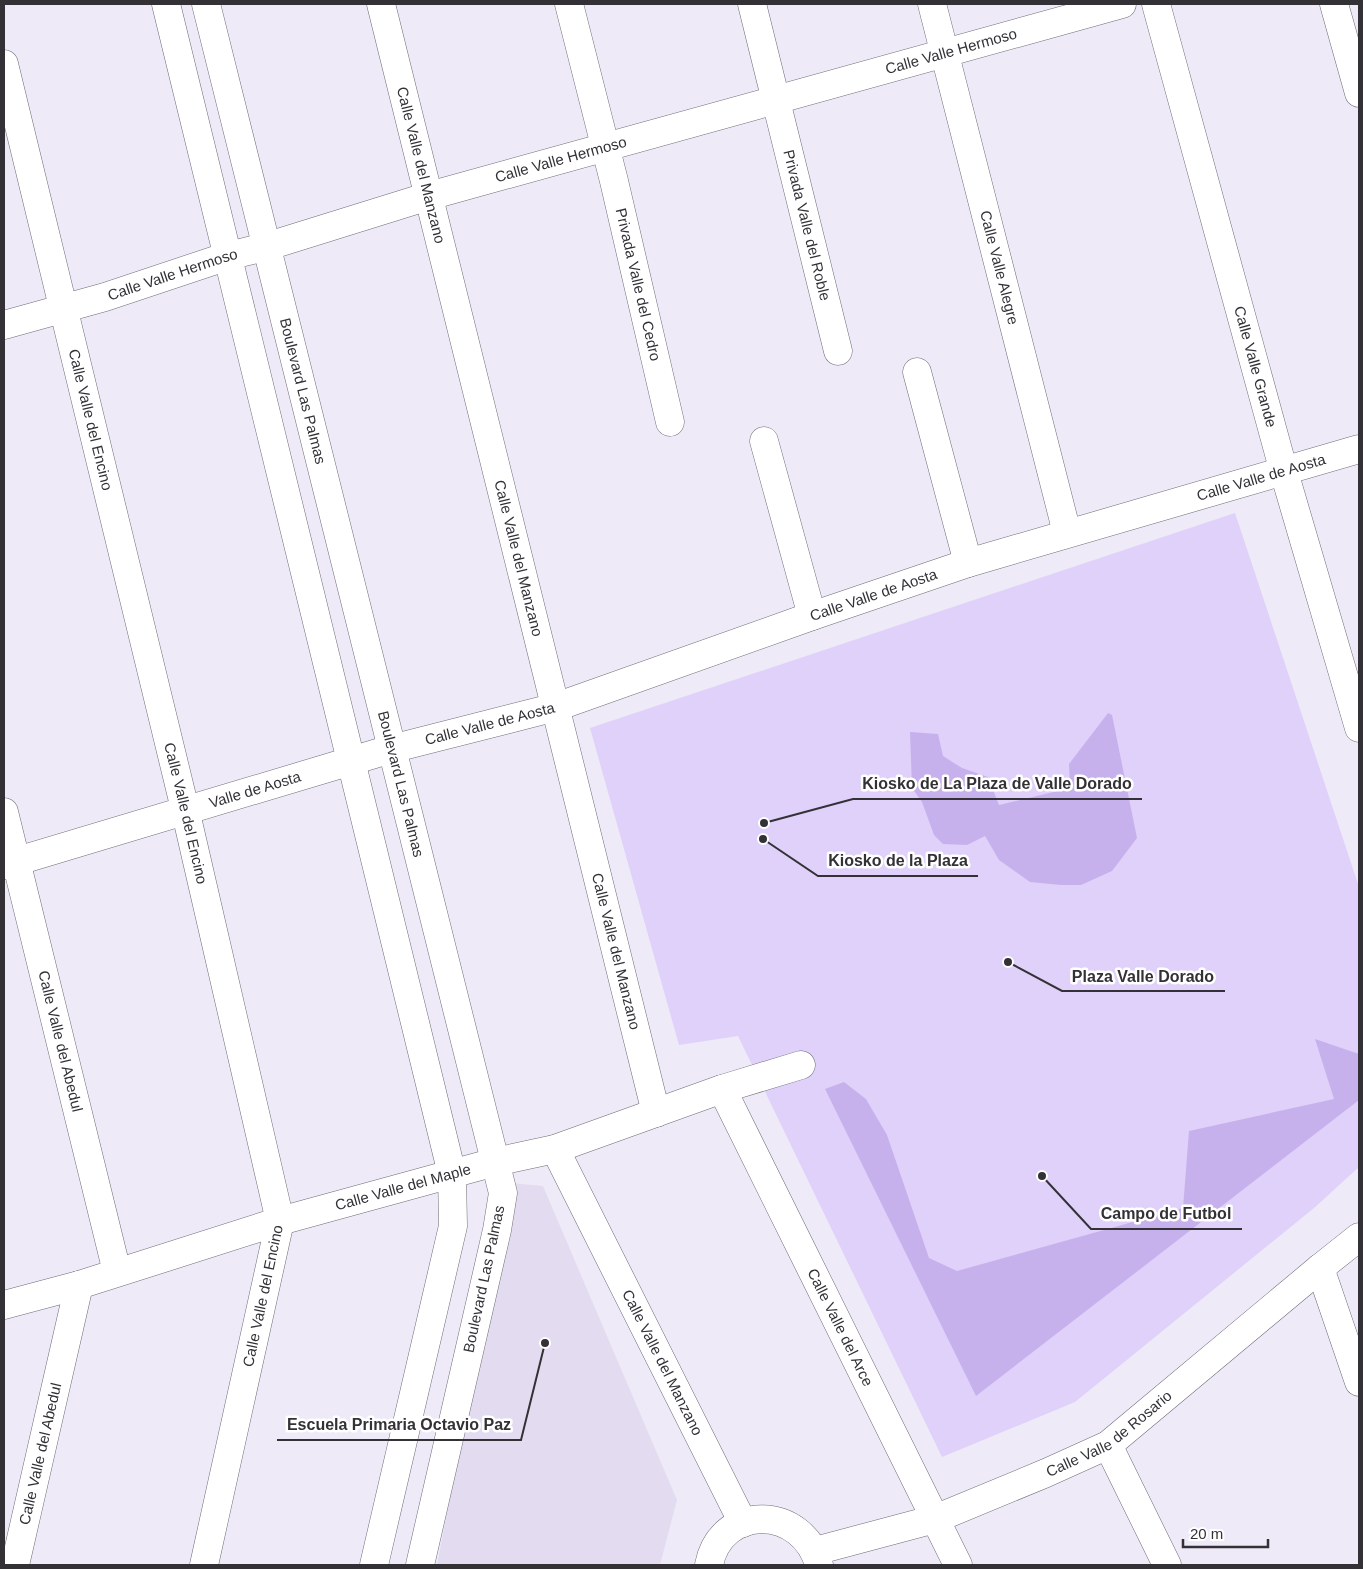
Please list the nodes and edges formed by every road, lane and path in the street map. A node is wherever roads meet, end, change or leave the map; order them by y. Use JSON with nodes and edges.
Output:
{"nodes":[{"id":1,"x":166,"y":4,"type":"edge"},
{"id":2,"x":206,"y":4,"type":"edge"},
{"id":3,"x":381,"y":4,"type":"edge"},
{"id":4,"x":569,"y":4,"type":"edge"},
{"id":5,"x":752,"y":4,"type":"edge"},
{"id":6,"x":932,"y":4,"type":"edge"},
{"id":7,"x":1122,"y":4,"type":"edge"},
{"id":8,"x":1156,"y":4,"type":"edge"},
{"id":9,"x":1334,"y":4,"type":"edge"},
{"id":10,"x":943,"y":52,"type":"junction"},
{"id":11,"x":4,"y":64,"type":"edge"},
{"id":12,"x":1359,"y":93,"type":"edge"},
{"id":13,"x":775,"y":98,"type":"junction"},
{"id":14,"x":605,"y":146,"type":"junction"},
{"id":15,"x":429,"y":196,"type":"junction"},
{"id":16,"x":265,"y":247,"type":"junction"},
{"id":17,"x":228,"y":256,"type":"junction"},
{"id":18,"x":64,"y":309,"type":"junction"},
{"id":19,"x":4,"y":325,"type":"edge"},
{"id":20,"x":838,"y":351,"type":"dead end"},
{"id":21,"x":917,"y":372,"type":"dead end"},
{"id":22,"x":670,"y":422,"type":"dead end"},
{"id":23,"x":764,"y":441,"type":"dead end"},
{"id":24,"x":1359,"y":449,"type":"edge"},
{"id":25,"x":1284,"y":472,"type":"junction"},
{"id":26,"x":1067,"y":534,"type":"junction"},
{"id":27,"x":968,"y":563,"type":"junction"},
{"id":28,"x":812,"y":616,"type":"junction"},
{"id":29,"x":556,"y":707,"type":"junction"},
{"id":30,"x":1359,"y":728,"type":"edge"},
{"id":31,"x":391,"y":749,"type":"junction"},
{"id":32,"x":351,"y":762,"type":"junction"},
{"id":33,"x":185,"y":809,"type":"junction"},
{"id":34,"x":4,"y":812,"type":"edge"},
{"id":35,"x":11,"y":864,"type":"edge"},
{"id":36,"x":801,"y":1065,"type":"dead end"},
{"id":37,"x":722,"y":1089,"type":"junction"},
{"id":38,"x":656,"y":1113,"type":"junction"},
{"id":39,"x":555,"y":1149,"type":"junction"},
{"id":40,"x":495,"y":1162,"type":"junction"},
{"id":41,"x":452,"y":1174,"type":"junction"},
{"id":42,"x":280,"y":1221,"type":"junction"},
{"id":43,"x":1359,"y":1238,"type":"edge"},
{"id":44,"x":1320,"y":1268,"type":"junction"},
{"id":45,"x":117,"y":1272,"type":"junction"},
{"id":46,"x":79,"y":1285,"type":"junction"},
{"id":47,"x":4,"y":1305,"type":"edge"},
{"id":48,"x":1359,"y":1382,"type":"edge"},
{"id":49,"x":1108,"y":1445,"type":"junction"},
{"id":50,"x":935,"y":1519,"type":"junction"},
{"id":51,"x":743,"y":1523,"type":"junction"},
{"id":52,"x":817,"y":1558,"type":"edge"},
{"id":53,"x":15,"y":1565,"type":"edge"},
{"id":54,"x":204,"y":1565,"type":"edge"},
{"id":55,"x":374,"y":1565,"type":"edge"},
{"id":56,"x":420,"y":1565,"type":"edge"},
{"id":57,"x":709,"y":1565,"type":"edge"},
{"id":58,"x":958,"y":1565,"type":"edge"},
{"id":59,"x":1167,"y":1565,"type":"edge"}],
"edges":[{"from":1,"to":17,"type":"street"},
{"from":2,"to":16,"type":"street","name":"Boulevard Las Palmas"},
{"from":3,"to":15,"type":"street","name":"Calle Valle del Manzano"},
{"from":4,"to":14,"type":"street","name":"Privada Valle del Cedro"},
{"from":5,"to":13,"type":"street","name":"Privada Valle del Roble"},
{"from":6,"to":10,"type":"street","name":"Calle Valle Alegre"},
{"from":7,"to":10,"type":"street","name":"Calle Valle Hermoso"},
{"from":8,"to":25,"type":"street","name":"Calle Valle Grande"},
{"from":9,"to":12,"type":"street"},
{"from":10,"to":13,"type":"street","name":"Calle Valle Hermoso"},
{"from":10,"to":26,"type":"street","name":"Calle Valle Alegre"},
{"from":11,"to":18,"type":"street","name":"Calle Valle del Encino"},
{"from":13,"to":14,"type":"street","name":"Calle Valle Hermoso"},
{"from":13,"to":20,"type":"street","name":"Privada Valle del Roble"},
{"from":14,"to":15,"type":"street","name":"Calle Valle Hermoso"},
{"from":14,"to":22,"type":"street","name":"Privada Valle del Cedro"},
{"from":15,"to":16,"type":"street","name":"Calle Valle Hermoso"},
{"from":15,"to":29,"type":"street","name":"Calle Valle del Manzano"},
{"from":16,"to":17,"type":"street","name":"Calle Valle Hermoso"},
{"from":16,"to":31,"type":"street","name":"Boulevard Las Palmas"},
{"from":17,"to":18,"type":"street","name":"Calle Valle Hermoso"},
{"from":17,"to":32,"type":"street"},
{"from":18,"to":19,"type":"street","name":"Calle Valle Hermoso"},
{"from":18,"to":33,"type":"street","name":"Calle Valle del Encino"},
{"from":21,"to":27,"type":"street"},
{"from":23,"to":28,"type":"street"},
{"from":24,"to":25,"type":"street","name":"Calle Valle de Aosta"},
{"from":25,"to":26,"type":"street","name":"Calle Valle de Aosta"},
{"from":25,"to":30,"type":"street","name":"Calle Valle Grande"},
{"from":26,"to":27,"type":"street","name":"Calle Valle de Aosta"},
{"from":27,"to":28,"type":"street","name":"Calle Valle de Aosta"},
{"from":28,"to":29,"type":"street","name":"Calle Valle de Aosta"},
{"from":29,"to":31,"type":"street","name":"Calle Valle de Aosta"},
{"from":29,"to":38,"type":"street","name":"Calle Valle del Manzano"},
{"from":31,"to":32,"type":"street","name":"Valle de Aosta"},
{"from":31,"to":40,"type":"street","name":"Boulevard Las Palmas"},
{"from":32,"to":33,"type":"street","name":"Valle de Aosta"},
{"from":32,"to":41,"type":"street"},
{"from":33,"to":35,"type":"street","name":"Valle de Aosta"},
{"from":33,"to":42,"type":"street","name":"Calle Valle del Encino"},
{"from":34,"to":35,"type":"street","name":"Calle Valle del Abedul"},
{"from":35,"to":45,"type":"street","name":"Calle Valle del Abedul"},
{"from":36,"to":37,"type":"street","name":"Calle Valle del Maple"},
{"from":37,"to":38,"type":"street","name":"Calle Valle del Maple"},
{"from":37,"to":50,"type":"street","name":"Calle Valle del Arce"},
{"from":38,"to":39,"type":"street","name":"Calle Valle del Maple"},
{"from":39,"to":40,"type":"street","name":"Calle Valle del Maple"},
{"from":39,"to":51,"type":"street","name":"Calle Valle del Manzano"},
{"from":40,"to":41,"type":"street","name":"Calle Valle del Maple"},
{"from":40,"to":56,"type":"street","name":"Boulevard Las Palmas"},
{"from":41,"to":42,"type":"street","name":"Calle Valle del Maple"},
{"from":41,"to":55,"type":"street"},
{"from":42,"to":45,"type":"street","name":"Calle Valle del Maple"},
{"from":42,"to":54,"type":"street","name":"Calle Valle del Encino"},
{"from":43,"to":44,"type":"street","name":"Calle Valle de Rosario"},
{"from":44,"to":48,"type":"street"},
{"from":44,"to":49,"type":"street","name":"Calle Valle de Rosario"},
{"from":45,"to":46,"type":"street","name":"Calle Valle del Maple"},
{"from":46,"to":47,"type":"street","name":"Calle Valle del Maple"},
{"from":46,"to":53,"type":"street","name":"Calle Valle del Abedul"},
{"from":49,"to":50,"type":"street","name":"Calle Valle de Rosario"},
{"from":49,"to":59,"type":"street"},
{"from":50,"to":52,"type":"street","name":"Calle Valle de Rosario"},
{"from":50,"to":58,"type":"street","name":"Calle Valle del Arce"},
{"from":51,"to":52,"type":"street"},
{"from":51,"to":57,"type":"street"}]}
